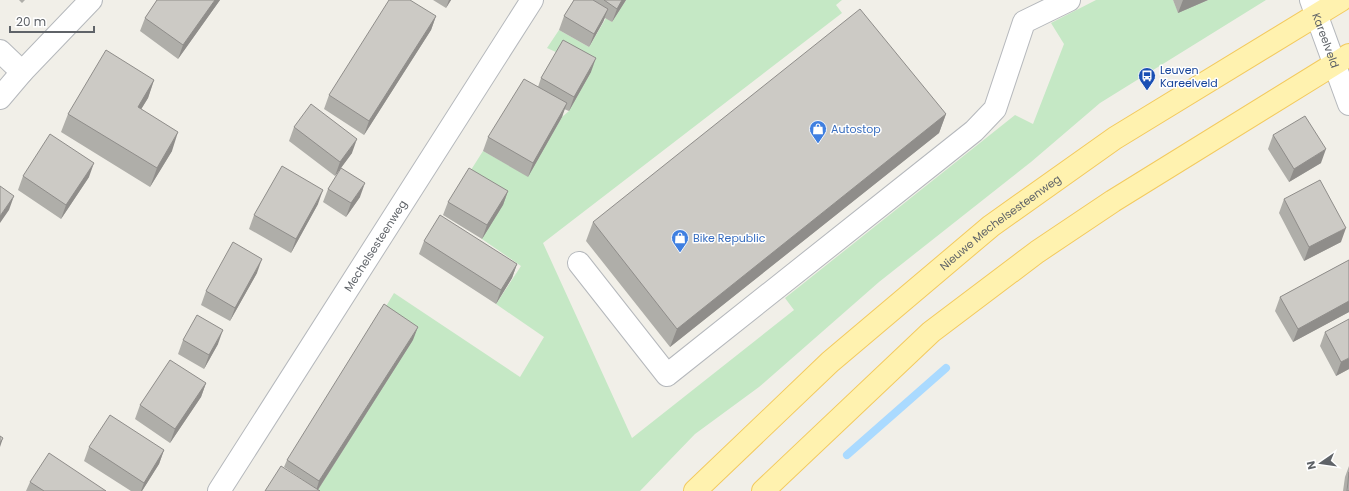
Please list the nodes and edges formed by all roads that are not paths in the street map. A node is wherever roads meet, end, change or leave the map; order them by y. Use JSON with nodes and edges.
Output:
{"nodes":[{"id":1,"x":91,"y":0,"type":"edge"},
{"id":2,"x":532,"y":0,"type":"edge"},
{"id":3,"x":1069,"y":0,"type":"edge"},
{"id":4,"x":1341,"y":0,"type":"edge"},
{"id":5,"x":1313,"y":8,"type":"edge"},
{"id":6,"x":0,"y":51,"type":"edge"},
{"id":7,"x":1342,"y":59,"type":"edge"},
{"id":8,"x":22,"y":72,"type":"junction"},
{"id":9,"x":0,"y":98,"type":"edge"},
{"id":10,"x":1349,"y":104,"type":"edge"},
{"id":11,"x":580,"y":263,"type":"dead end"},
{"id":12,"x":219,"y":491,"type":"edge"},
{"id":13,"x":695,"y":491,"type":"edge"},
{"id":14,"x":762,"y":491,"type":"edge"}],
"edges":[{"from":1,"to":8,"type":"street"},
{"from":2,"to":12,"type":"street","name":"Mechelsesteenweg"},
{"from":3,"to":11,"type":"street"},
{"from":4,"to":5,"type":"main road","name":"Nieuwe Mechelsesteenweg"},
{"from":5,"to":7,"type":"street","name":"Kareelveld"},
{"from":5,"to":13,"type":"main road","name":"Nieuwe Mechelsesteenweg"},
{"from":6,"to":8,"type":"street"},
{"from":7,"to":10,"type":"street","name":"Kareelveld"},
{"from":7,"to":14,"type":"main road"},
{"from":8,"to":9,"type":"street"}]}
